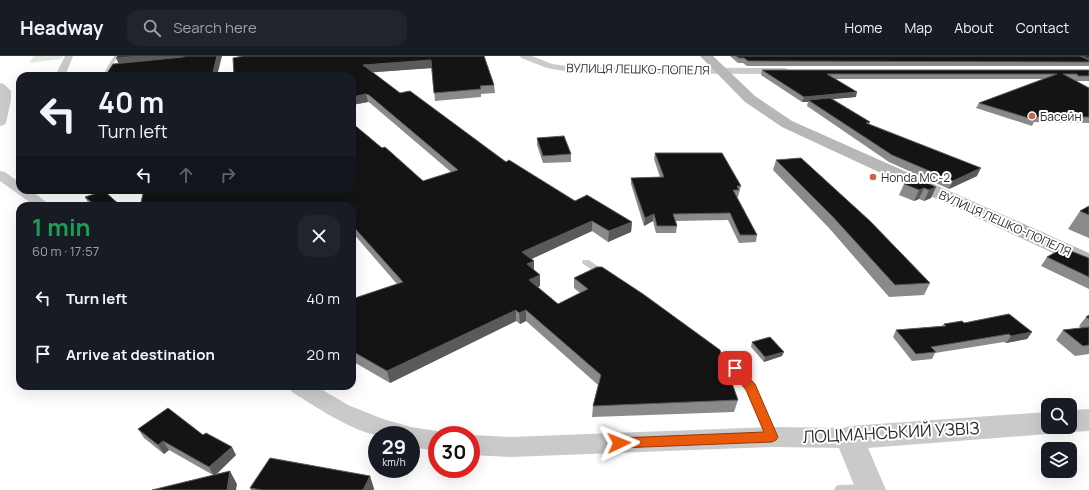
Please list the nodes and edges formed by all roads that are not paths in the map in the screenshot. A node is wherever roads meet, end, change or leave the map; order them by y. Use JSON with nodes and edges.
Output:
{"nodes":[{"id":1,"x":69,"y":56,"type":"edge"},
{"id":2,"x":116,"y":56,"type":"edge"},
{"id":3,"x":524,"y":56,"type":"edge"},
{"id":4,"x":706,"y":56,"type":"edge"},
{"id":5,"x":123,"y":69,"type":"edge"},
{"id":6,"x":721,"y":70,"type":"junction"},
{"id":7,"x":791,"y":71,"type":"edge"},
{"id":8,"x":62,"y":72,"type":"edge"},
{"id":9,"x":0,"y":86,"type":"edge"},
{"id":10,"x":1,"y":120,"type":"edge"},
{"id":11,"x":0,"y":175,"type":"edge"},
{"id":12,"x":16,"y":185,"type":"edge"},
{"id":13,"x":30,"y":194,"type":"edge"},
{"id":14,"x":103,"y":199,"type":"edge"},
{"id":15,"x":39,"y":202,"type":"edge"},
{"id":16,"x":94,"y":202,"type":"edge"},
{"id":17,"x":1089,"y":261,"type":"edge"},
{"id":18,"x":586,"y":262,"type":"dead end"},
{"id":19,"x":612,"y":280,"type":"edge"},
{"id":20,"x":705,"y":346,"type":"edge"},
{"id":21,"x":305,"y":390,"type":"edge"},
{"id":22,"x":1089,"y":420,"type":"edge"},
{"id":23,"x":1077,"y":421,"type":"edge"},
{"id":24,"x":1041,"y":424,"type":"edge"},
{"id":25,"x":376,"y":426,"type":"edge"},
{"id":26,"x":772,"y":437,"type":"junction"},
{"id":27,"x":849,"y":438,"type":"junction"},
{"id":28,"x":480,"y":446,"type":"edge"},
{"id":29,"x":840,"y":490,"type":"edge"},
{"id":30,"x":871,"y":490,"type":"edge"}],
"edges":[{"from":1,"to":8,"type":"street"},
{"from":2,"to":5,"type":"lane"},
{"from":3,"to":6,"type":"street","name":"ВУЛИЦЯ ЛЕШКО-ПОПЕЛЯ"},
{"from":4,"to":6,"type":"main road"},
{"from":6,"to":7,"type":"street"},
{"from":6,"to":17,"type":"main road","name":"ВУЛИЦЯ ЛЕШКО-ПОПЕЛЯ"},
{"from":9,"to":10,"type":"street"},
{"from":11,"to":12,"type":"street"},
{"from":13,"to":15,"type":"street"},
{"from":14,"to":16,"type":"lane"},
{"from":18,"to":19,"type":"lane"},
{"from":20,"to":26,"type":"lane"},
{"from":21,"to":25,"type":"street"},
{"from":22,"to":23,"type":"street"},
{"from":24,"to":27,"type":"street","name":"ЛОЦМАНСЬКИЙ УЗВІЗ"},
{"from":26,"to":27,"type":"street","name":"ЛОЦМАНСЬКИЙ УЗВІЗ"},
{"from":26,"to":28,"type":"street","name":"ЛОЦМАНСЬКИЙ УЗВІЗ"},
{"from":27,"to":30,"type":"street"},
{"from":29,"to":30,"type":"lane"}]}
